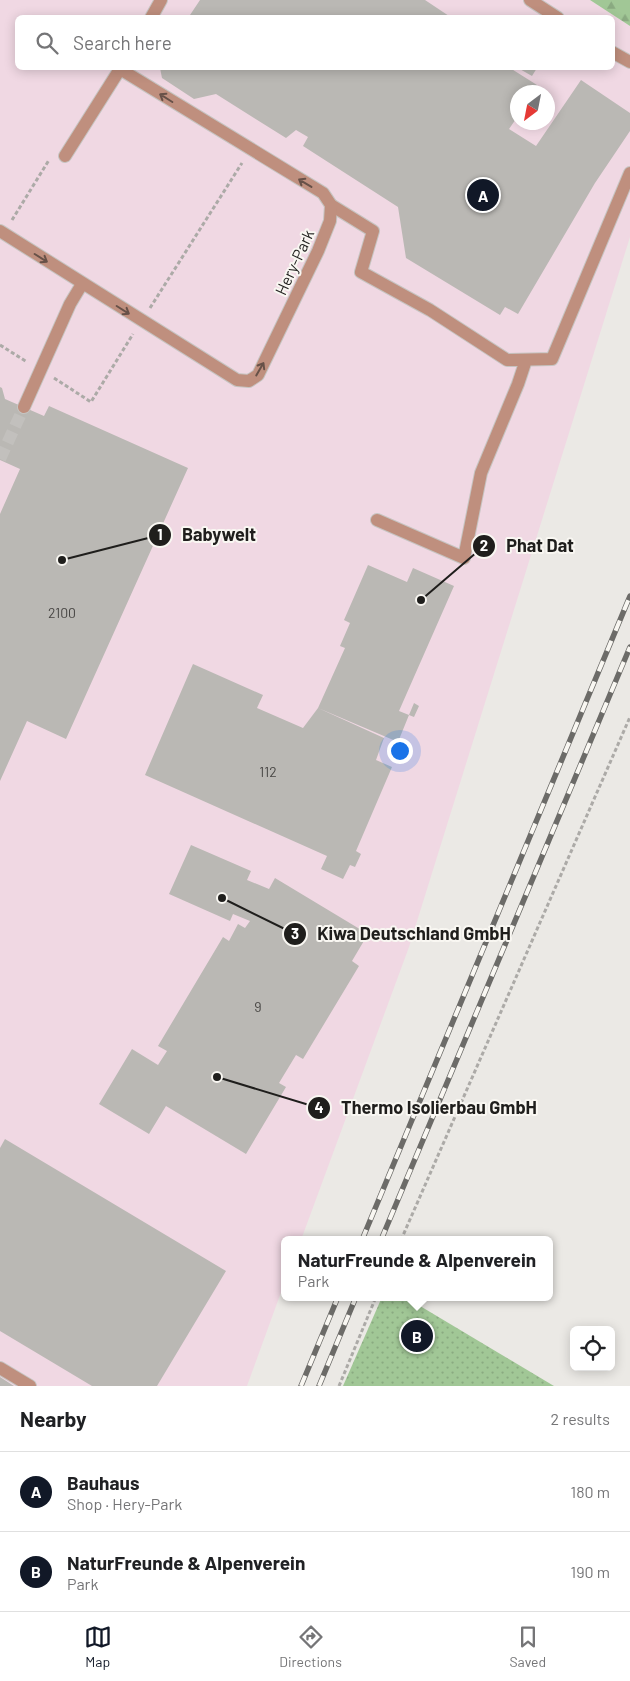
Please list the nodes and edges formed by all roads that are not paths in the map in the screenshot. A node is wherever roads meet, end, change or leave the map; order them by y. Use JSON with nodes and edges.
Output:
{"nodes":[{"id":1,"x":161,"y":0,"type":"edge"},
{"id":2,"x":530,"y":0,"type":"edge"},
{"id":3,"x":153,"y":15,"type":"edge"},
{"id":4,"x":553,"y":15,"type":"edge"},
{"id":5,"x":615,"y":54,"type":"edge"},
{"id":6,"x":630,"y":62,"type":"edge"},
{"id":7,"x":119,"y":70,"type":"edge"},
{"id":8,"x":123,"y":70,"type":"edge"},
{"id":9,"x":65,"y":156,"type":"dead end"},
{"id":10,"x":630,"y":172,"type":"edge"},
{"id":11,"x":331,"y":205,"type":"junction"},
{"id":12,"x":0,"y":232,"type":"edge"},
{"id":13,"x":82,"y":284,"type":"junction"},
{"id":14,"x":526,"y":360,"type":"junction"},
{"id":15,"x":24,"y":407,"type":"tunnel mouth"},
{"id":16,"x":377,"y":520,"type":"dead end"},
{"id":17,"x":0,"y":1368,"type":"edge"},
{"id":18,"x":30,"y":1386,"type":"edge"}],
"edges":[{"from":1,"to":3,"type":"street"},
{"from":2,"to":4,"type":"street"},
{"from":5,"to":6,"type":"street"},
{"from":7,"to":9,"type":"street"},
{"from":11,"to":8,"type":"street","one_way":true},
{"from":10,"to":14,"type":"street"},
{"from":13,"to":11,"type":"street","name":"Hery-Park","one_way":true},
{"from":11,"to":14,"type":"street"},
{"from":12,"to":13,"type":"street","name":"Hery-Park","one_way":true},
{"from":13,"to":15,"type":"street"},
{"from":14,"to":16,"type":"street"},
{"from":17,"to":18,"type":"street"}]}
